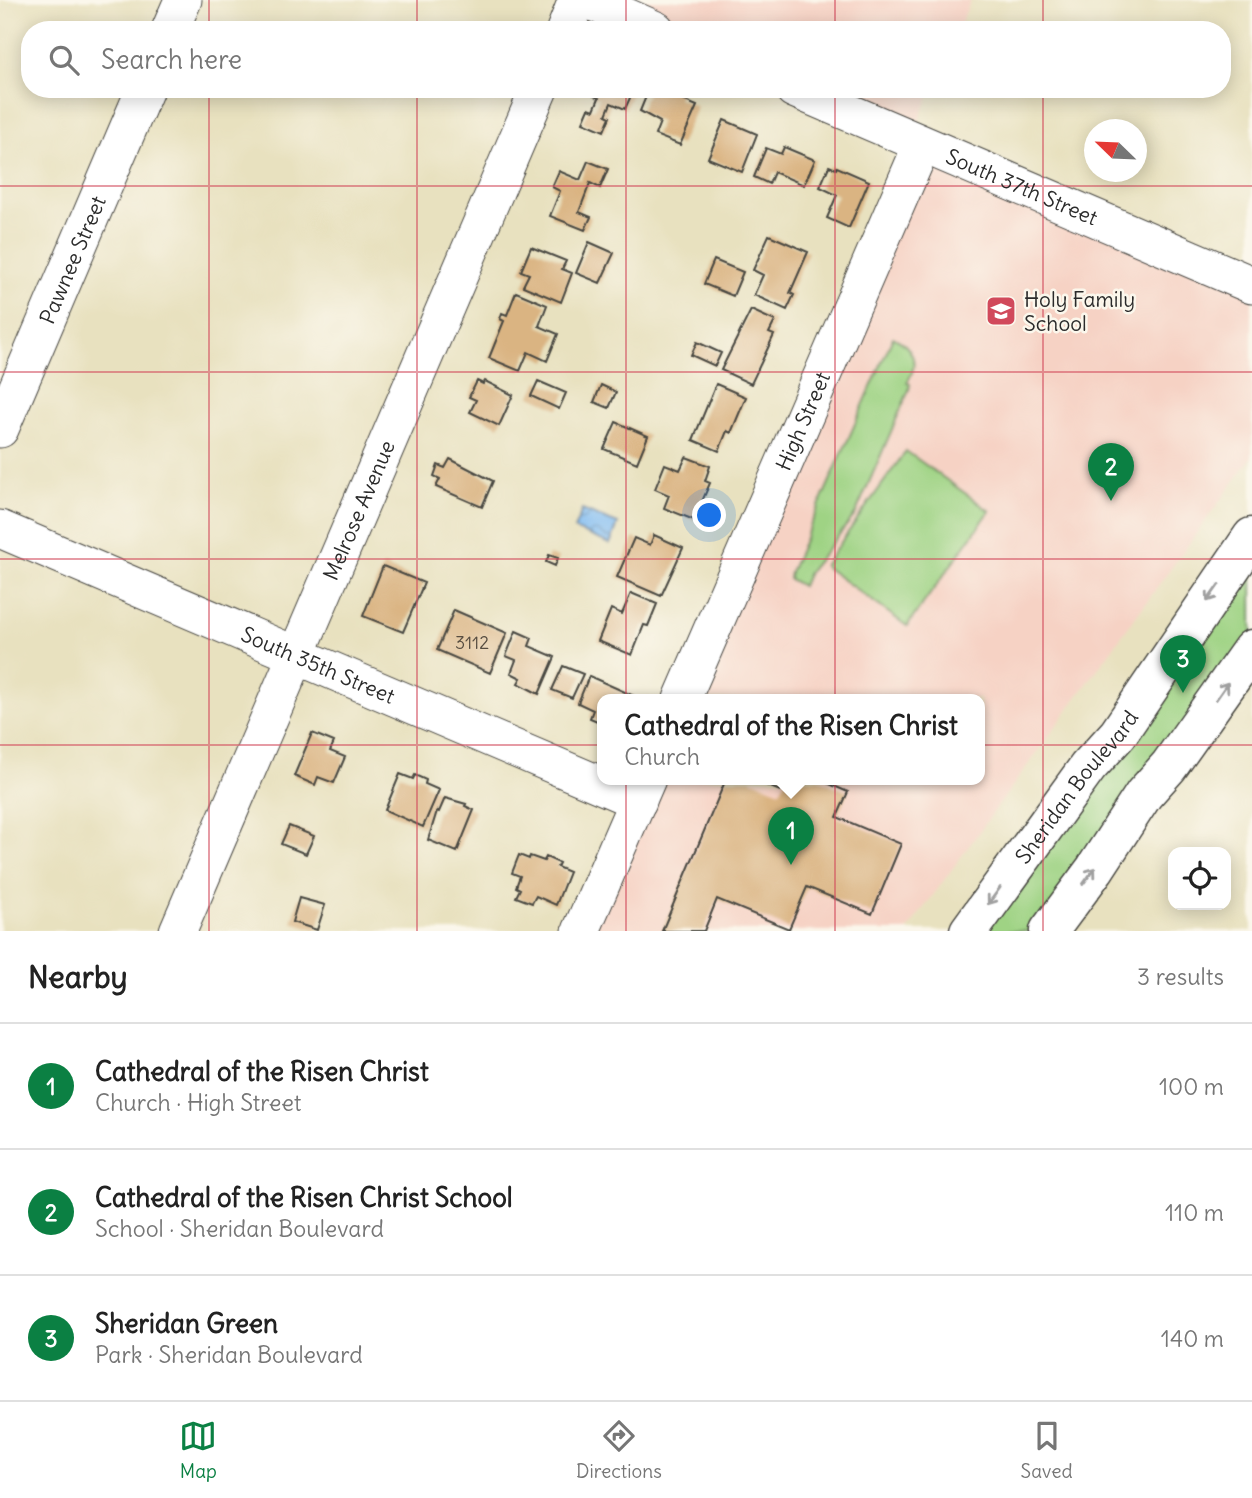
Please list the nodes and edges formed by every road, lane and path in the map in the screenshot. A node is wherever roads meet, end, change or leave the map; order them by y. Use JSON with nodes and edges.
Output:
{"nodes":[{"id":1,"x":183,"y":0,"type":"edge"},
{"id":2,"x":577,"y":0,"type":"edge"},
{"id":3,"x":588,"y":0,"type":"edge"},
{"id":4,"x":174,"y":21,"type":"edge"},
{"id":5,"x":569,"y":21,"type":"edge"},
{"id":6,"x":636,"y":21,"type":"edge"},
{"id":7,"x":141,"y":98,"type":"edge"},
{"id":8,"x":535,"y":98,"type":"edge"},
{"id":9,"x":815,"y":98,"type":"edge"},
{"id":10,"x":922,"y":145,"type":"junction"},
{"id":11,"x":1252,"y":285,"type":"edge"},
{"id":12,"x":0,"y":429,"type":"edge"},
{"id":13,"x":0,"y":529,"type":"edge"},
{"id":14,"x":1252,"y":537,"type":"edge"},
{"id":15,"x":1252,"y":649,"type":"edge"},
{"id":16,"x":297,"y":655,"type":"junction"},
{"id":17,"x":684,"y":694,"type":"edge"},
{"id":18,"x":597,"y":772,"type":"edge"},
{"id":19,"x":643,"y":790,"type":"edge"},
{"id":20,"x":178,"y":931,"type":"edge"},
{"id":21,"x":581,"y":931,"type":"edge"},
{"id":22,"x":970,"y":931,"type":"edge"},
{"id":23,"x":1049,"y":931,"type":"edge"}],
"edges":[{"from":1,"to":4,"type":"street"},
{"from":2,"to":5,"type":"street"},
{"from":3,"to":6,"type":"street"},
{"from":7,"to":12,"type":"street","name":"Pawnee Street"},
{"from":8,"to":16,"type":"street","name":"Melrose Avenue"},
{"from":9,"to":10,"type":"street","name":"South 37th Street"},
{"from":10,"to":11,"type":"street","name":"South 37th Street"},
{"from":10,"to":17,"type":"street","name":"High Street"},
{"from":13,"to":16,"type":"street","name":"South 35th Street"},
{"from":14,"to":22,"type":"main road","name":"Sheridan Boulevard","one_way":true},
{"from":23,"to":15,"type":"main road","one_way":true},
{"from":16,"to":18,"type":"street","name":"South 35th Street"},
{"from":16,"to":20,"type":"street","name":"Melrose Avenue"},
{"from":19,"to":21,"type":"street"}]}
